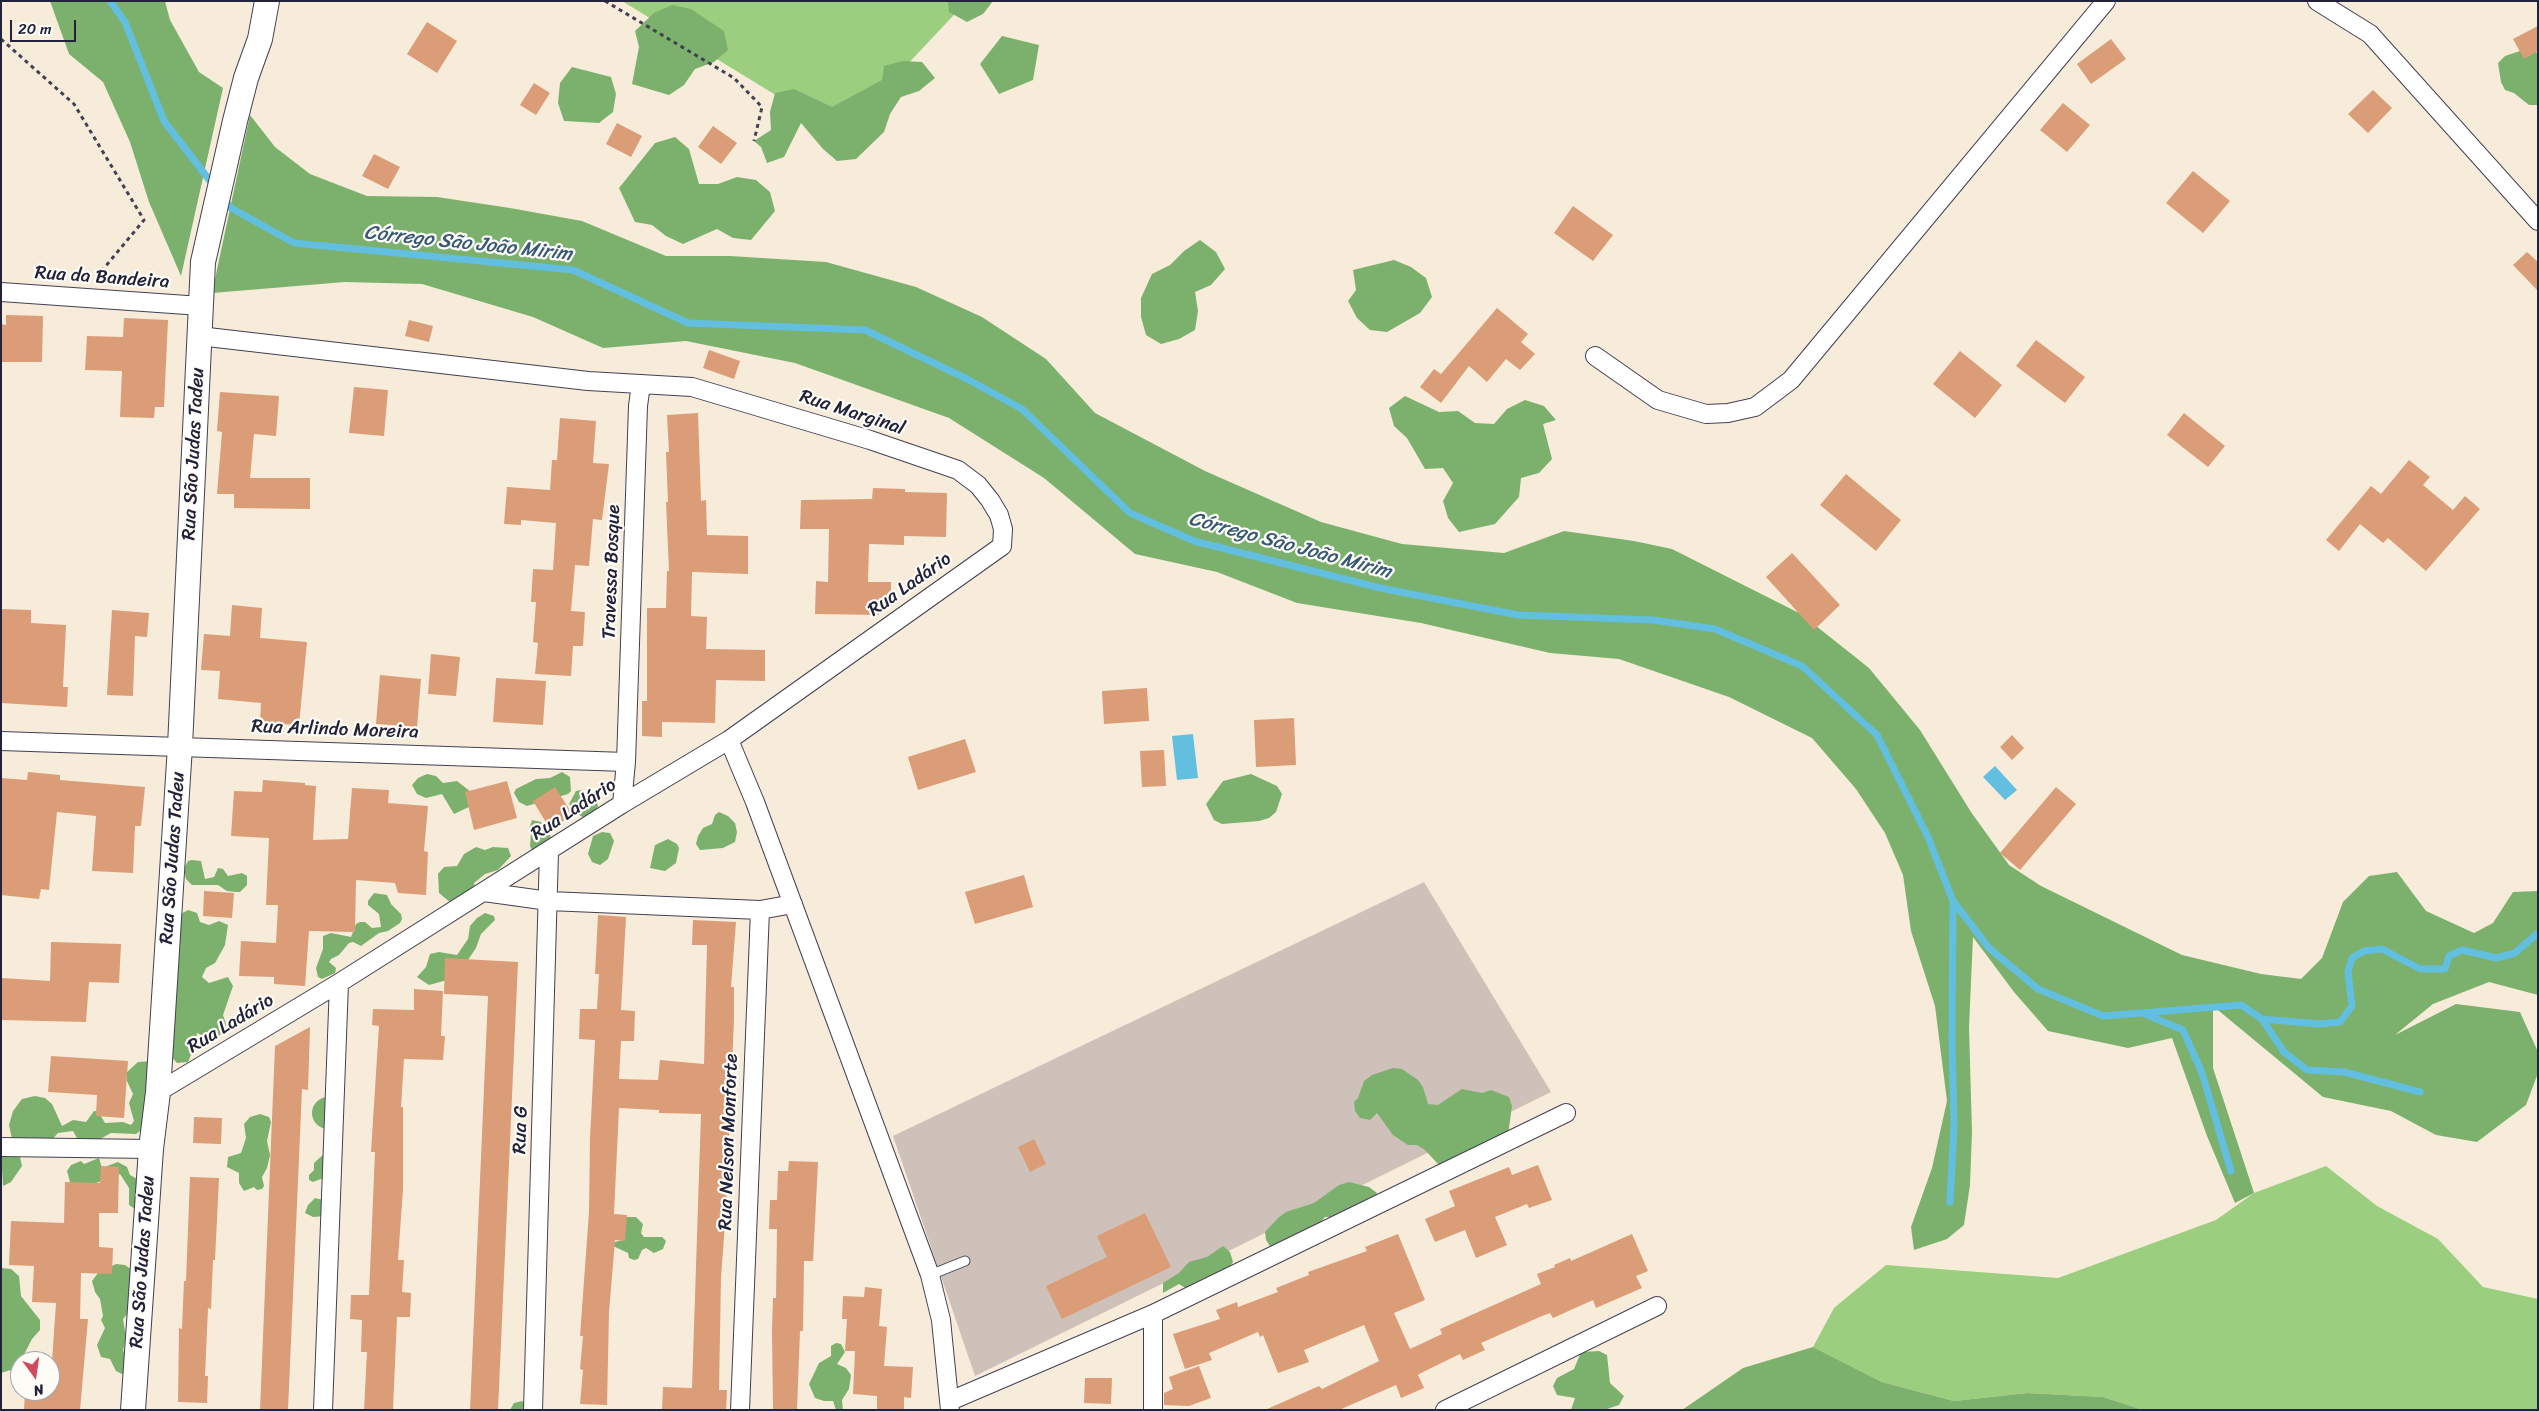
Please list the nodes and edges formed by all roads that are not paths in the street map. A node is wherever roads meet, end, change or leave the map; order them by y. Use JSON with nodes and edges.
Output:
{"nodes":[{"id":1,"x":266,"y":1,"type":"edge"},
{"id":2,"x":2106,"y":1,"type":"edge"},
{"id":3,"x":2317,"y":1,"type":"edge"},
{"id":4,"x":2538,"y":221,"type":"edge"},
{"id":5,"x":1,"y":292,"type":"edge"},
{"id":6,"x":201,"y":306,"type":"junction"},
{"id":7,"x":199,"y":336,"type":"junction"},
{"id":8,"x":1595,"y":356,"type":"dead end"},
{"id":9,"x":641,"y":384,"type":"junction"},
{"id":10,"x":1002,"y":546,"type":"joint"},
{"id":11,"x":730,"y":740,"type":"junction"},
{"id":12,"x":1,"y":741,"type":"edge"},
{"id":13,"x":180,"y":746,"type":"junction"},
{"id":14,"x":626,"y":762,"type":"junction"},
{"id":15,"x":622,"y":804,"type":"junction"},
{"id":16,"x":549,"y":852,"type":"junction"},
{"id":17,"x":484,"y":892,"type":"junction"},
{"id":18,"x":549,"y":900,"type":"junction"},
{"id":19,"x":793,"y":904,"type":"junction"},
{"id":20,"x":760,"y":910,"type":"junction"},
{"id":21,"x":339,"y":984,"type":"junction"},
{"id":22,"x":158,"y":1092,"type":"junction"},
{"id":23,"x":1566,"y":1113,"type":"dead end"},
{"id":24,"x":1,"y":1147,"type":"edge"},
{"id":25,"x":151,"y":1149,"type":"junction"},
{"id":26,"x":965,"y":1261,"type":"dead end"},
{"id":27,"x":930,"y":1276,"type":"junction"},
{"id":28,"x":1657,"y":1306,"type":"dead end"},
{"id":29,"x":1153,"y":1314,"type":"junction"},
{"id":30,"x":950,"y":1405,"type":"edge"},
{"id":31,"x":133,"y":1410,"type":"edge"},
{"id":32,"x":323,"y":1410,"type":"edge"},
{"id":33,"x":533,"y":1410,"type":"edge"},
{"id":34,"x":740,"y":1410,"type":"edge"},
{"id":35,"x":1153,"y":1410,"type":"edge"},
{"id":36,"x":1445,"y":1410,"type":"edge"}],
"edges":[{"from":1,"to":6,"type":"street","name":"Rua São Judas Tadeu"},
{"from":2,"to":8,"type":"street"},
{"from":3,"to":4,"type":"street"},
{"from":5,"to":6,"type":"street","name":"Rua da Bandeira"},
{"from":6,"to":7,"type":"street","name":"Rua São Judas Tadeu"},
{"from":7,"to":9,"type":"street","name":"Rua Marginal"},
{"from":7,"to":13,"type":"street","name":"Rua São Judas Tadeu"},
{"from":9,"to":10,"type":"street","name":"Rua Marginal"},
{"from":9,"to":14,"type":"street","name":"Travessa Bosque"},
{"from":10,"to":11,"type":"street","name":"Rua Ladário"},
{"from":11,"to":15,"type":"street","name":"Rua Ladário"},
{"from":11,"to":19,"type":"street"},
{"from":12,"to":13,"type":"street","name":"Rua Arlindo Moreira"},
{"from":13,"to":14,"type":"street","name":"Rua Arlindo Moreira"},
{"from":13,"to":22,"type":"street","name":"Rua São Judas Tadeu"},
{"from":14,"to":15,"type":"street"},
{"from":15,"to":16,"type":"street","name":"Rua Ladário"},
{"from":16,"to":17,"type":"street","name":"Rua Ladário"},
{"from":16,"to":18,"type":"street","name":"Rua G"},
{"from":17,"to":18,"type":"street"},
{"from":17,"to":21,"type":"street","name":"Rua Ladário"},
{"from":18,"to":20,"type":"street"},
{"from":18,"to":33,"type":"street","name":"Rua G"},
{"from":19,"to":20,"type":"street"},
{"from":19,"to":27,"type":"street"},
{"from":20,"to":34,"type":"street","name":"Rua Nelson Monforte"},
{"from":21,"to":22,"type":"street","name":"Rua Ladário"},
{"from":21,"to":32,"type":"street"},
{"from":22,"to":25,"type":"street","name":"Rua São Judas Tadeu"},
{"from":23,"to":29,"type":"street"},
{"from":24,"to":25,"type":"street"},
{"from":25,"to":31,"type":"street","name":"Rua São Judas Tadeu"},
{"from":26,"to":27,"type":"lane"},
{"from":27,"to":30,"type":"street"},
{"from":28,"to":36,"type":"street"},
{"from":29,"to":30,"type":"street"},
{"from":29,"to":35,"type":"street"}]}
